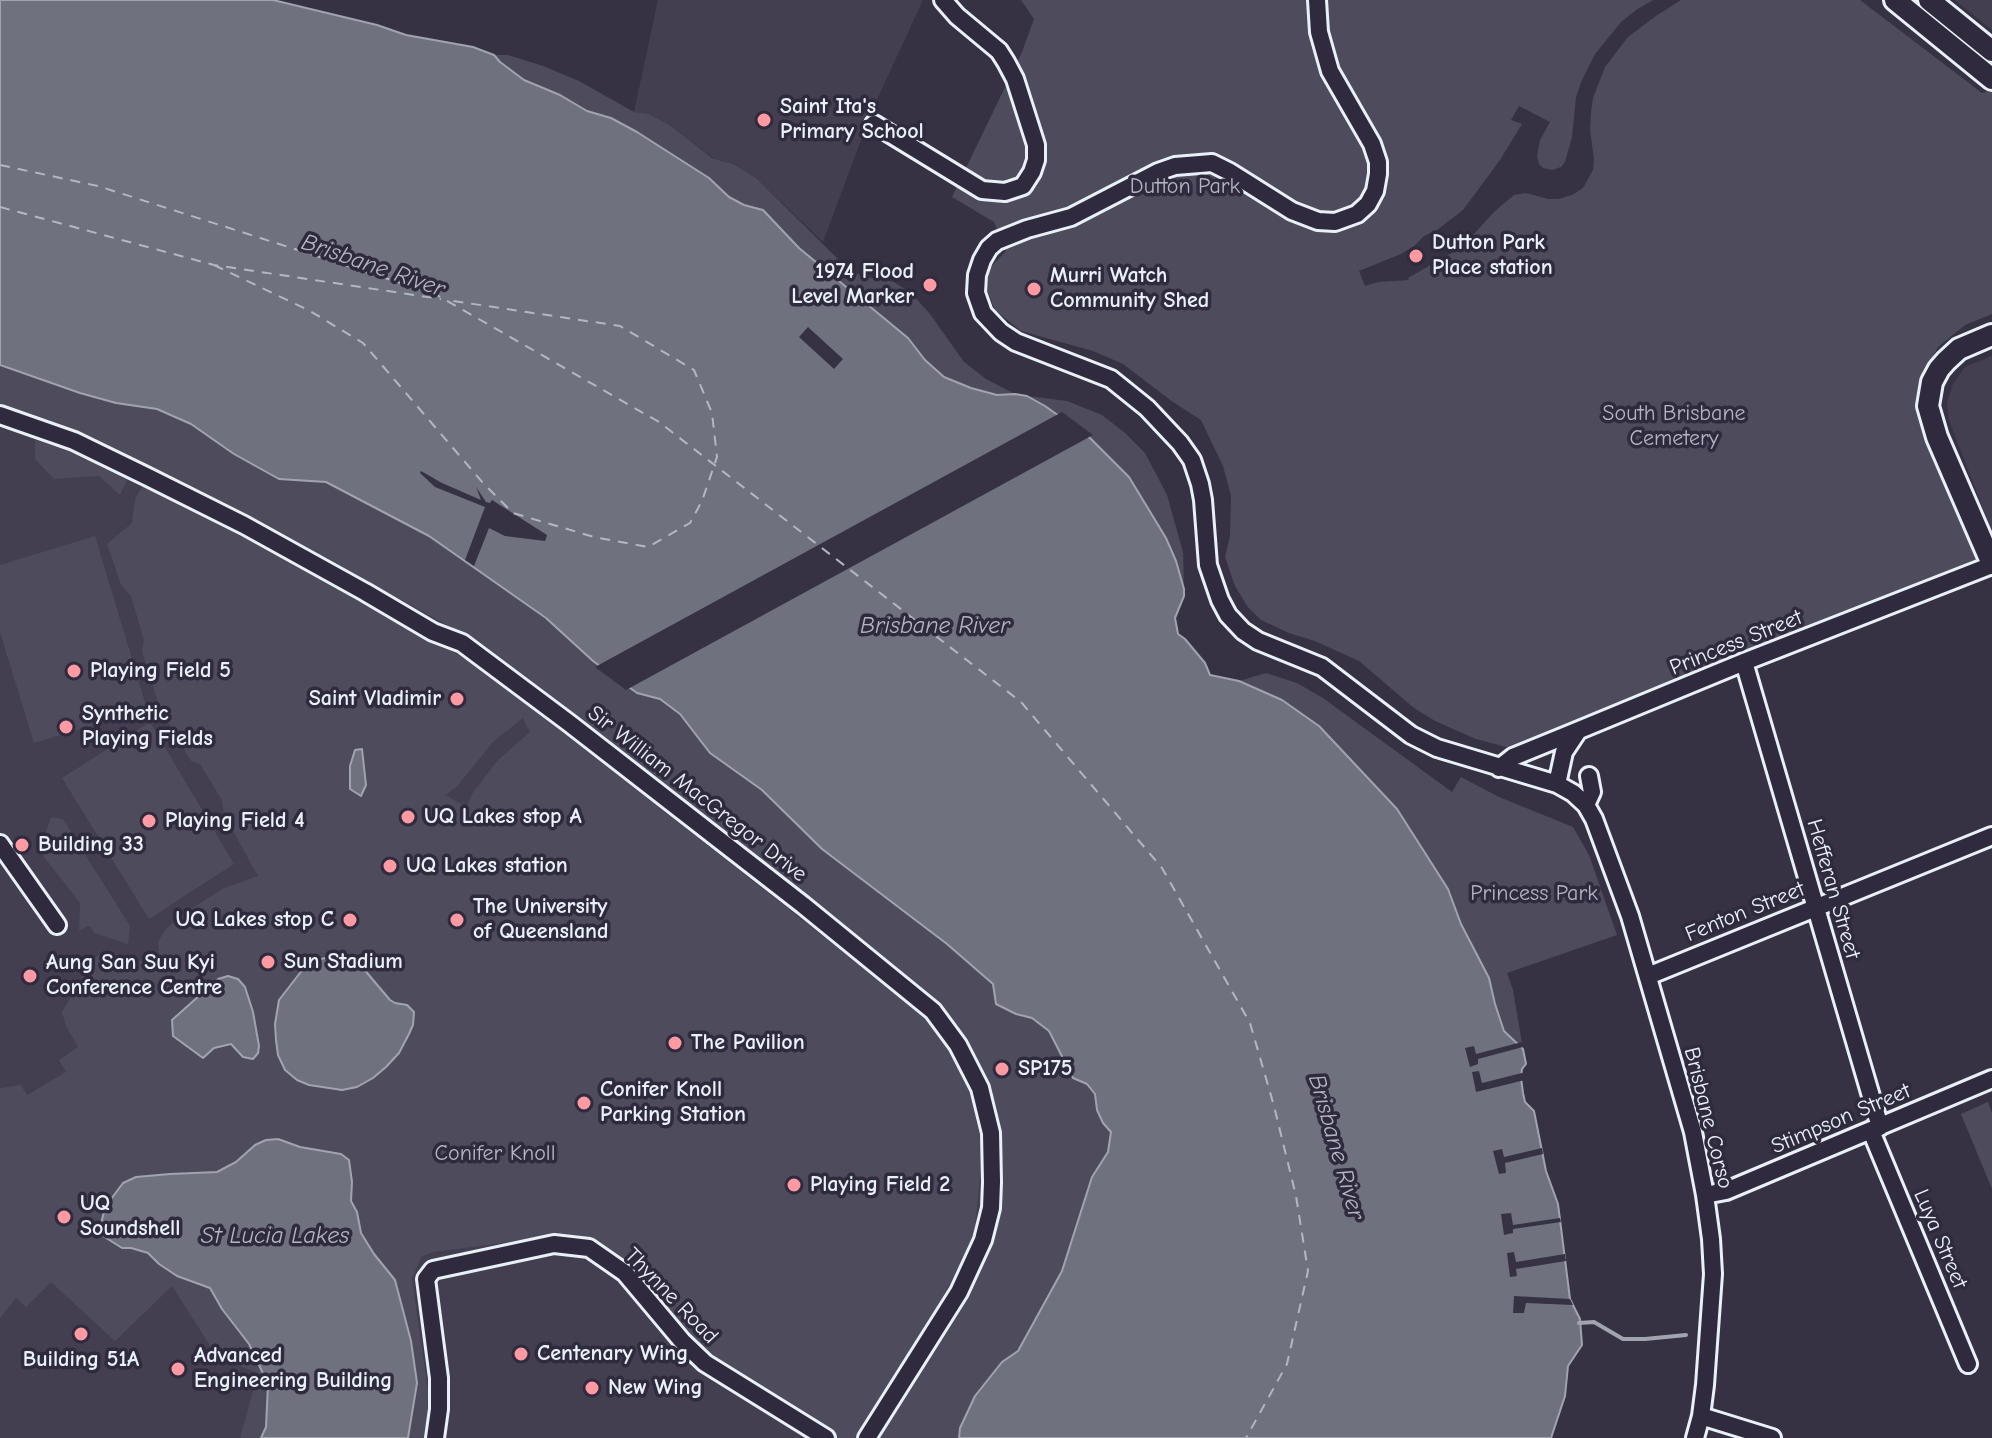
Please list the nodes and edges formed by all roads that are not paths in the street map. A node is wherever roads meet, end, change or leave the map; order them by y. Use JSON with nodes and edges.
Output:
{"nodes":[{"id":1,"x":943,"y":0,"type":"edge"},
{"id":2,"x":1317,"y":0,"type":"edge"},
{"id":3,"x":1895,"y":0,"type":"edge"},
{"id":4,"x":1929,"y":0,"type":"edge"},
{"id":5,"x":1992,"y":51,"type":"edge"},
{"id":6,"x":1992,"y":79,"type":"edge"},
{"id":7,"x":874,"y":124,"type":"dead end"},
{"id":8,"x":1992,"y":335,"type":"edge"},
{"id":9,"x":0,"y":415,"type":"edge"},
{"id":10,"x":1992,"y":564,"type":"edge"},
{"id":11,"x":1744,"y":662,"type":"junction"},
{"id":12,"x":1579,"y":730,"type":"junction"},
{"id":13,"x":1499,"y":768,"type":"junction"},
{"id":14,"x":1589,"y":776,"type":"dead end"},
{"id":15,"x":1557,"y":784,"type":"junction"},
{"id":16,"x":1590,"y":812,"type":"junction"},
{"id":17,"x":1992,"y":836,"type":"edge"},
{"id":18,"x":0,"y":844,"type":"edge"},
{"id":19,"x":1815,"y":908,"type":"junction"},
{"id":20,"x":57,"y":925,"type":"dead end"},
{"id":21,"x":1648,"y":976,"type":"junction"},
{"id":22,"x":1992,"y":1080,"type":"edge"},
{"id":23,"x":1876,"y":1129,"type":"junction"},
{"id":24,"x":1705,"y":1195,"type":"junction"},
{"id":25,"x":1968,"y":1364,"type":"dead end"},
{"id":26,"x":1701,"y":1416,"type":"junction"},
{"id":27,"x":435,"y":1438,"type":"edge"},
{"id":28,"x":826,"y":1438,"type":"edge"},
{"id":29,"x":867,"y":1438,"type":"edge"},
{"id":30,"x":1695,"y":1438,"type":"edge"},
{"id":31,"x":1772,"y":1438,"type":"edge"}],
"edges":[{"from":1,"to":7,"type":"street"},
{"from":2,"to":13,"type":"street"},
{"from":3,"to":6,"type":"main road"},
{"from":4,"to":5,"type":"main road"},
{"from":8,"to":10,"type":"main road"},
{"from":9,"to":29,"type":"street","name":"Sir William MacGregor Drive"},
{"from":10,"to":11,"type":"street","name":"Princess Street"},
{"from":11,"to":12,"type":"street","name":"Princess Street"},
{"from":11,"to":19,"type":"street","name":"Hefferan Street"},
{"from":12,"to":13,"type":"street","name":"Princess Street"},
{"from":12,"to":15,"type":"street"},
{"from":13,"to":15,"type":"street"},
{"from":14,"to":16,"type":"street","name":"Brisbane Corso"},
{"from":15,"to":16,"type":"street"},
{"from":16,"to":21,"type":"street","name":"Brisbane Corso"},
{"from":17,"to":19,"type":"street","name":"Fenton Street"},
{"from":18,"to":20,"type":"street"},
{"from":19,"to":21,"type":"street","name":"Fenton Street"},
{"from":19,"to":23,"type":"street","name":"Hefferan Street"},
{"from":21,"to":24,"type":"street","name":"Brisbane Corso"},
{"from":22,"to":23,"type":"street","name":"Stimpson Street"},
{"from":23,"to":24,"type":"street","name":"Stimpson Street"},
{"from":23,"to":25,"type":"street","name":"Luya Street"},
{"from":24,"to":26,"type":"street","name":"Brisbane Corso"},
{"from":26,"to":30,"type":"street","name":"Brisbane Corso"},
{"from":26,"to":31,"type":"street"},
{"from":27,"to":28,"type":"street","name":"Thynne Road"}]}
